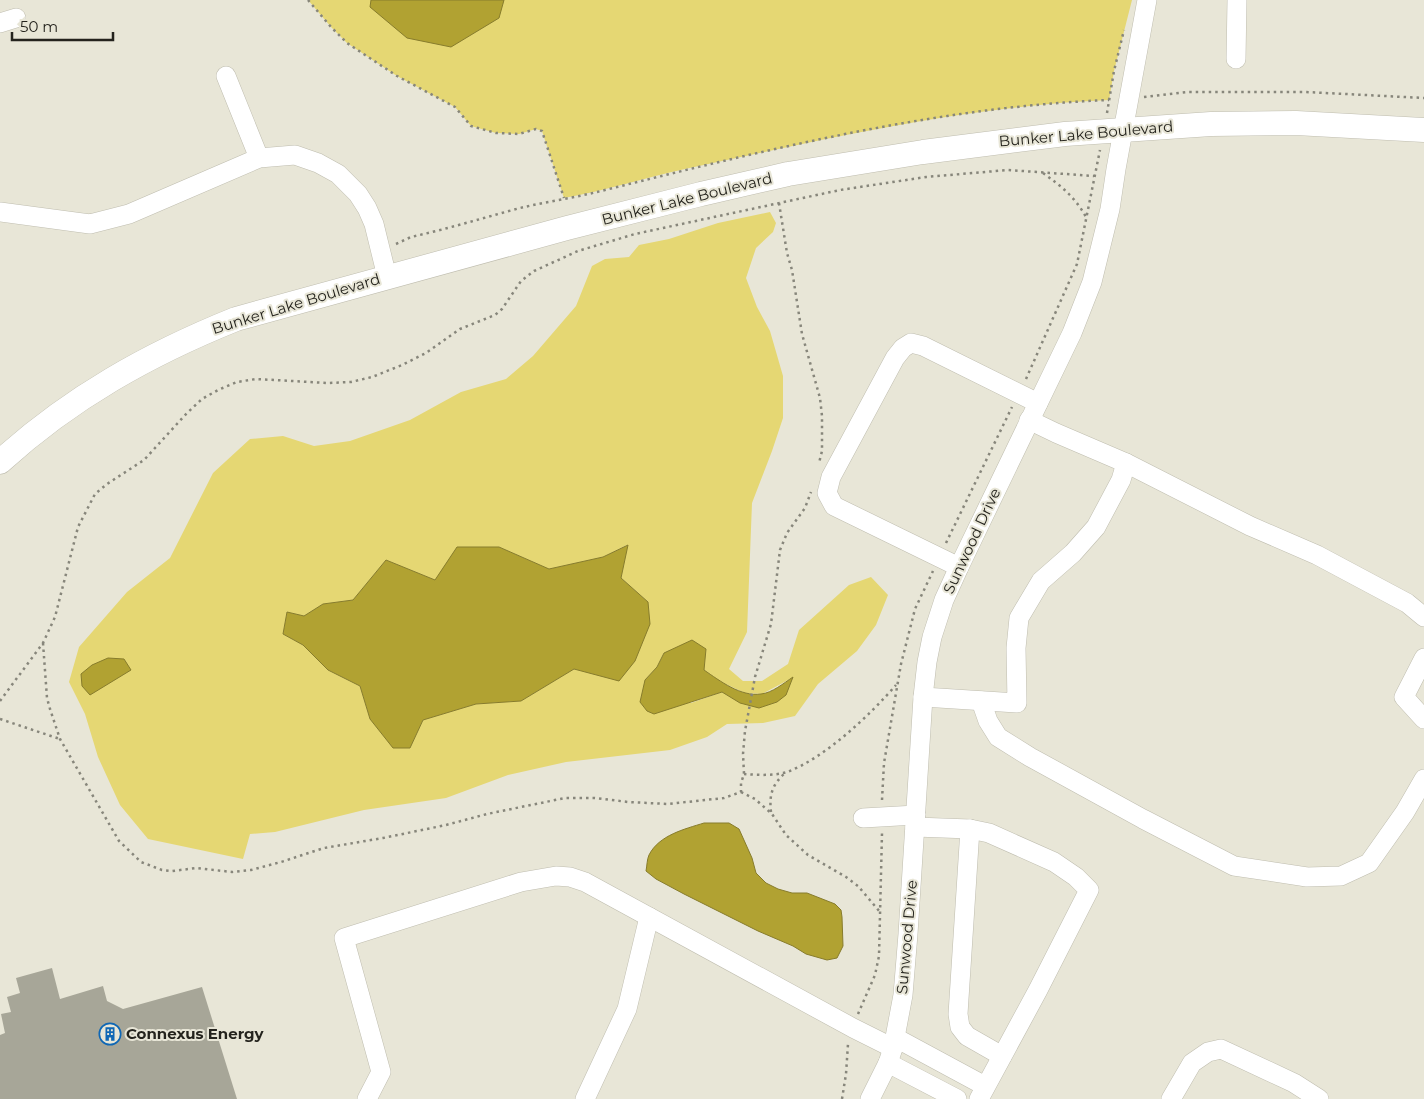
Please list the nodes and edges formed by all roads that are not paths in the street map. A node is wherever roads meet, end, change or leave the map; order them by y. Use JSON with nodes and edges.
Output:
{"nodes":[{"id":1,"x":1147,"y":0,"type":"edge"},
{"id":2,"x":1237,"y":0,"type":"edge"},
{"id":3,"x":1236,"y":59,"type":"dead end"},
{"id":4,"x":226,"y":76,"type":"dead end"},
{"id":5,"x":1123,"y":130,"type":"junction"},
{"id":6,"x":1424,"y":130,"type":"edge"},
{"id":7,"x":258,"y":158,"type":"junction"},
{"id":8,"x":0,"y":212,"type":"edge"},
{"id":9,"x":388,"y":277,"type":"junction"},
{"id":10,"x":1038,"y":403,"type":"junction"},
{"id":11,"x":1029,"y":420,"type":"junction"},
{"id":12,"x":0,"y":462,"type":"edge"},
{"id":13,"x":1126,"y":463,"type":"junction"},
{"id":14,"x":959,"y":567,"type":"junction"},
{"id":15,"x":1424,"y":617,"type":"edge"},
{"id":16,"x":1424,"y":658,"type":"edge"},
{"id":17,"x":923,"y":697,"type":"junction"},
{"id":18,"x":981,"y":701,"type":"junction"},
{"id":19,"x":1424,"y":719,"type":"edge"},
{"id":20,"x":1424,"y":779,"type":"edge"},
{"id":21,"x":862,"y":818,"type":"dead end"},
{"id":22,"x":916,"y":821,"type":"junction"},
{"id":23,"x":970,"y":829,"type":"junction"},
{"id":24,"x":649,"y":917,"type":"junction"},
{"id":25,"x":892,"y":1049,"type":"junction"},
{"id":26,"x":1002,"y":1056,"type":"junction"},
{"id":27,"x":982,"y":1092,"type":"edge"},
{"id":28,"x":367,"y":1099,"type":"edge"},
{"id":29,"x":585,"y":1099,"type":"edge"},
{"id":30,"x":870,"y":1099,"type":"edge"},
{"id":31,"x":957,"y":1099,"type":"edge"},
{"id":32,"x":1171,"y":1099,"type":"edge"},
{"id":33,"x":1319,"y":1099,"type":"edge"}],
"edges":[{"from":1,"to":5,"type":"street","name":"Sunwood Drive"},
{"from":2,"to":3,"type":"street"},
{"from":4,"to":7,"type":"street"},
{"from":5,"to":6,"type":"main road","name":"Bunker Lake Boulevard"},
{"from":5,"to":9,"type":"main road","name":"Bunker Lake Boulevard"},
{"from":5,"to":10,"type":"street","name":"Sunwood Drive"},
{"from":7,"to":8,"type":"street"},
{"from":7,"to":9,"type":"street"},
{"from":9,"to":12,"type":"main road","name":"Bunker Lake Boulevard"},
{"from":10,"to":11,"type":"street","name":"Sunwood Drive"},
{"from":10,"to":14,"type":"street"},
{"from":11,"to":13,"type":"street"},
{"from":11,"to":14,"type":"street","name":"Sunwood Drive"},
{"from":13,"to":15,"type":"street"},
{"from":13,"to":18,"type":"street"},
{"from":14,"to":17,"type":"street","name":"Sunwood Drive"},
{"from":16,"to":19,"type":"street"},
{"from":17,"to":18,"type":"street"},
{"from":17,"to":22,"type":"street","name":"Sunwood Drive"},
{"from":18,"to":20,"type":"street"},
{"from":21,"to":22,"type":"street"},
{"from":22,"to":23,"type":"street"},
{"from":22,"to":25,"type":"street","name":"Sunwood Drive"},
{"from":23,"to":26,"type":"street"},
{"from":23,"to":26,"type":"street"},
{"from":24,"to":25,"type":"street"},
{"from":24,"to":28,"type":"street"},
{"from":24,"to":29,"type":"street"},
{"from":25,"to":27,"type":"street"},
{"from":25,"to":30,"type":"street","name":"Sunwood Drive"},
{"from":25,"to":31,"type":"street"},
{"from":26,"to":27,"type":"street"},
{"from":32,"to":33,"type":"street"}]}
